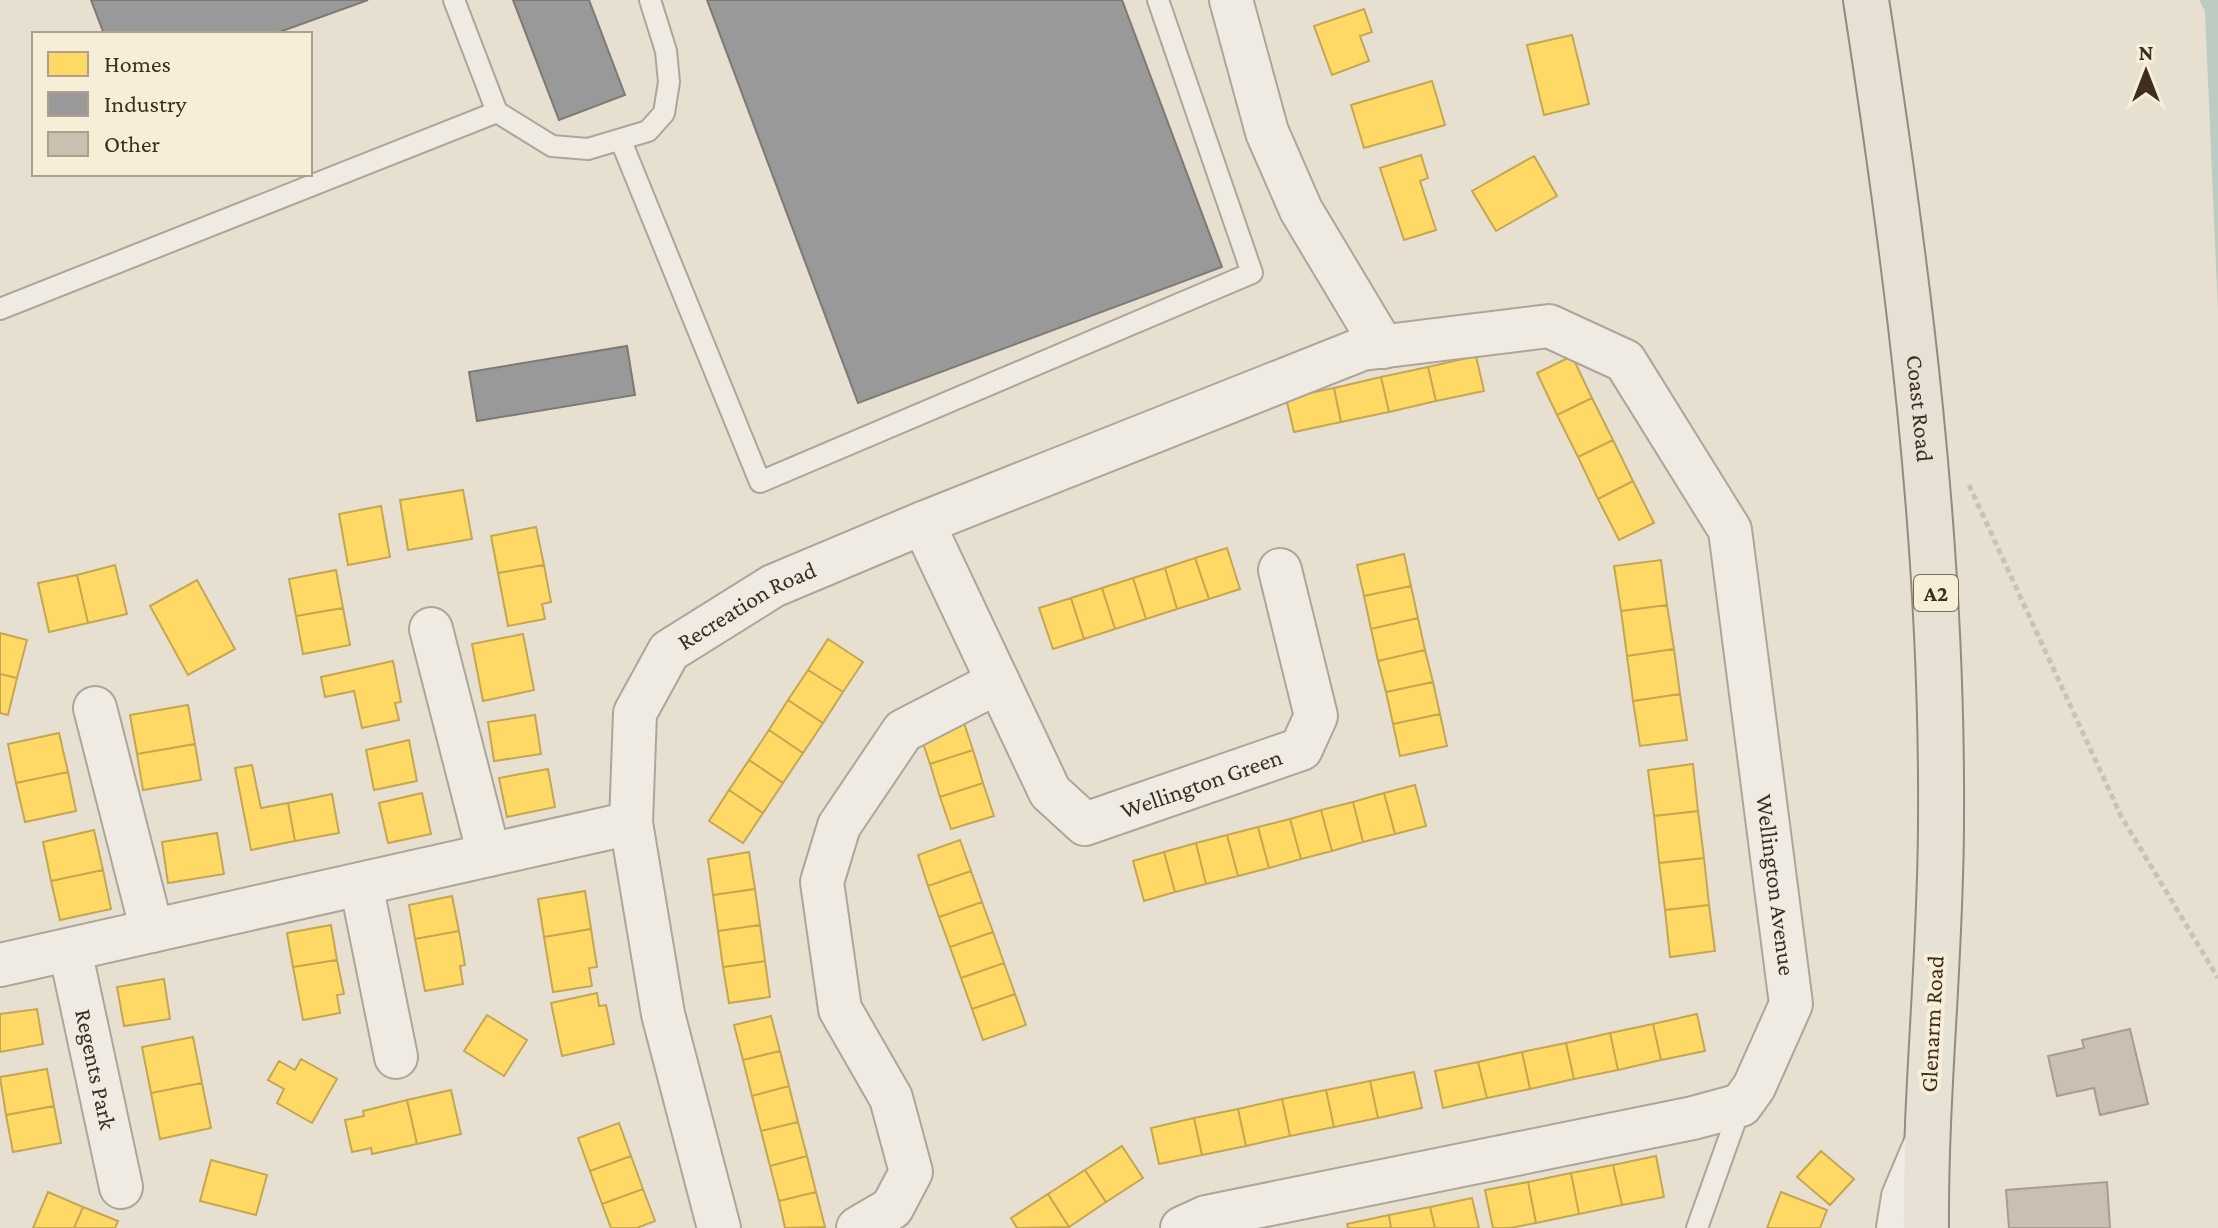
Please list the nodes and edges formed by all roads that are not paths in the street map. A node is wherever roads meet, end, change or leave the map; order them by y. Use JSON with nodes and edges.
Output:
{"nodes":[{"id":1,"x":454,"y":0,"type":"edge"},
{"id":2,"x":650,"y":0,"type":"edge"},
{"id":3,"x":1158,"y":0,"type":"edge"},
{"id":4,"x":1231,"y":0,"type":"edge"},
{"id":5,"x":1866,"y":0,"type":"edge"},
{"id":6,"x":497,"y":112,"type":"junction"},
{"id":7,"x":621,"y":141,"type":"junction"},
{"id":8,"x":0,"y":309,"type":"edge"},
{"id":9,"x":1383,"y":347,"type":"junction"},
{"id":10,"x":923,"y":523,"type":"junction"},
{"id":11,"x":1280,"y":570,"type":"dead end"},
{"id":12,"x":431,"y":629,"type":"dead end"},
{"id":13,"x":998,"y":682,"type":"junction"},
{"id":14,"x":95,"y":708,"type":"dead end"},
{"id":15,"x":1941,"y":820,"type":"joint"},
{"id":16,"x":631,"y":823,"type":"junction"},
{"id":17,"x":489,"y":855,"type":"junction"},
{"id":18,"x":361,"y":884,"type":"junction"},
{"id":19,"x":152,"y":931,"type":"junction"},
{"id":20,"x":70,"y":950,"type":"junction"},
{"id":21,"x":0,"y":965,"type":"edge"},
{"id":22,"x":396,"y":1057,"type":"dead end"},
{"id":23,"x":1741,"y":1105,"type":"junction"},
{"id":24,"x":1925,"y":1145,"type":"junction"},
{"id":25,"x":121,"y":1187,"type":"dead end"},
{"id":26,"x":719,"y":1228,"type":"edge"},
{"id":27,"x":858,"y":1228,"type":"edge"},
{"id":28,"x":1182,"y":1228,"type":"edge"},
{"id":29,"x":1697,"y":1228,"type":"edge"},
{"id":30,"x":1898,"y":1228,"type":"edge"},
{"id":31,"x":1926,"y":1228,"type":"edge"}],
"edges":[{"from":1,"to":6,"type":"lane"},
{"from":2,"to":7,"type":"lane"},
{"from":3,"to":7,"type":"lane"},
{"from":4,"to":9,"type":"street"},
{"from":5,"to":15,"type":"main road","name":"Coast Road","number":"A2"},
{"from":6,"to":7,"type":"lane"},
{"from":6,"to":8,"type":"lane"},
{"from":9,"to":10,"type":"street","name":"Recreation Road"},
{"from":9,"to":23,"type":"street","name":"Wellington Avenue"},
{"from":10,"to":13,"type":"street","name":"Wellington Green"},
{"from":10,"to":16,"type":"street","name":"Recreation Road"},
{"from":11,"to":13,"type":"street","name":"Wellington Green"},
{"from":12,"to":17,"type":"street"},
{"from":13,"to":27,"type":"street"},
{"from":14,"to":19,"type":"street"},
{"from":15,"to":24,"type":"main road","name":"Glenarm Road","number":"A2"},
{"from":16,"to":17,"type":"street"},
{"from":16,"to":26,"type":"street","name":"Recreation Road"},
{"from":17,"to":18,"type":"street"},
{"from":18,"to":19,"type":"street"},
{"from":18,"to":22,"type":"street"},
{"from":19,"to":20,"type":"street"},
{"from":20,"to":21,"type":"street"},
{"from":20,"to":25,"type":"street","name":"Regents Park"},
{"from":23,"to":28,"type":"street"},
{"from":23,"to":29,"type":"lane"},
{"from":24,"to":30,"type":"street"},
{"from":24,"to":31,"type":"main road","name":"Glenarm Road","number":"A2"}]}
